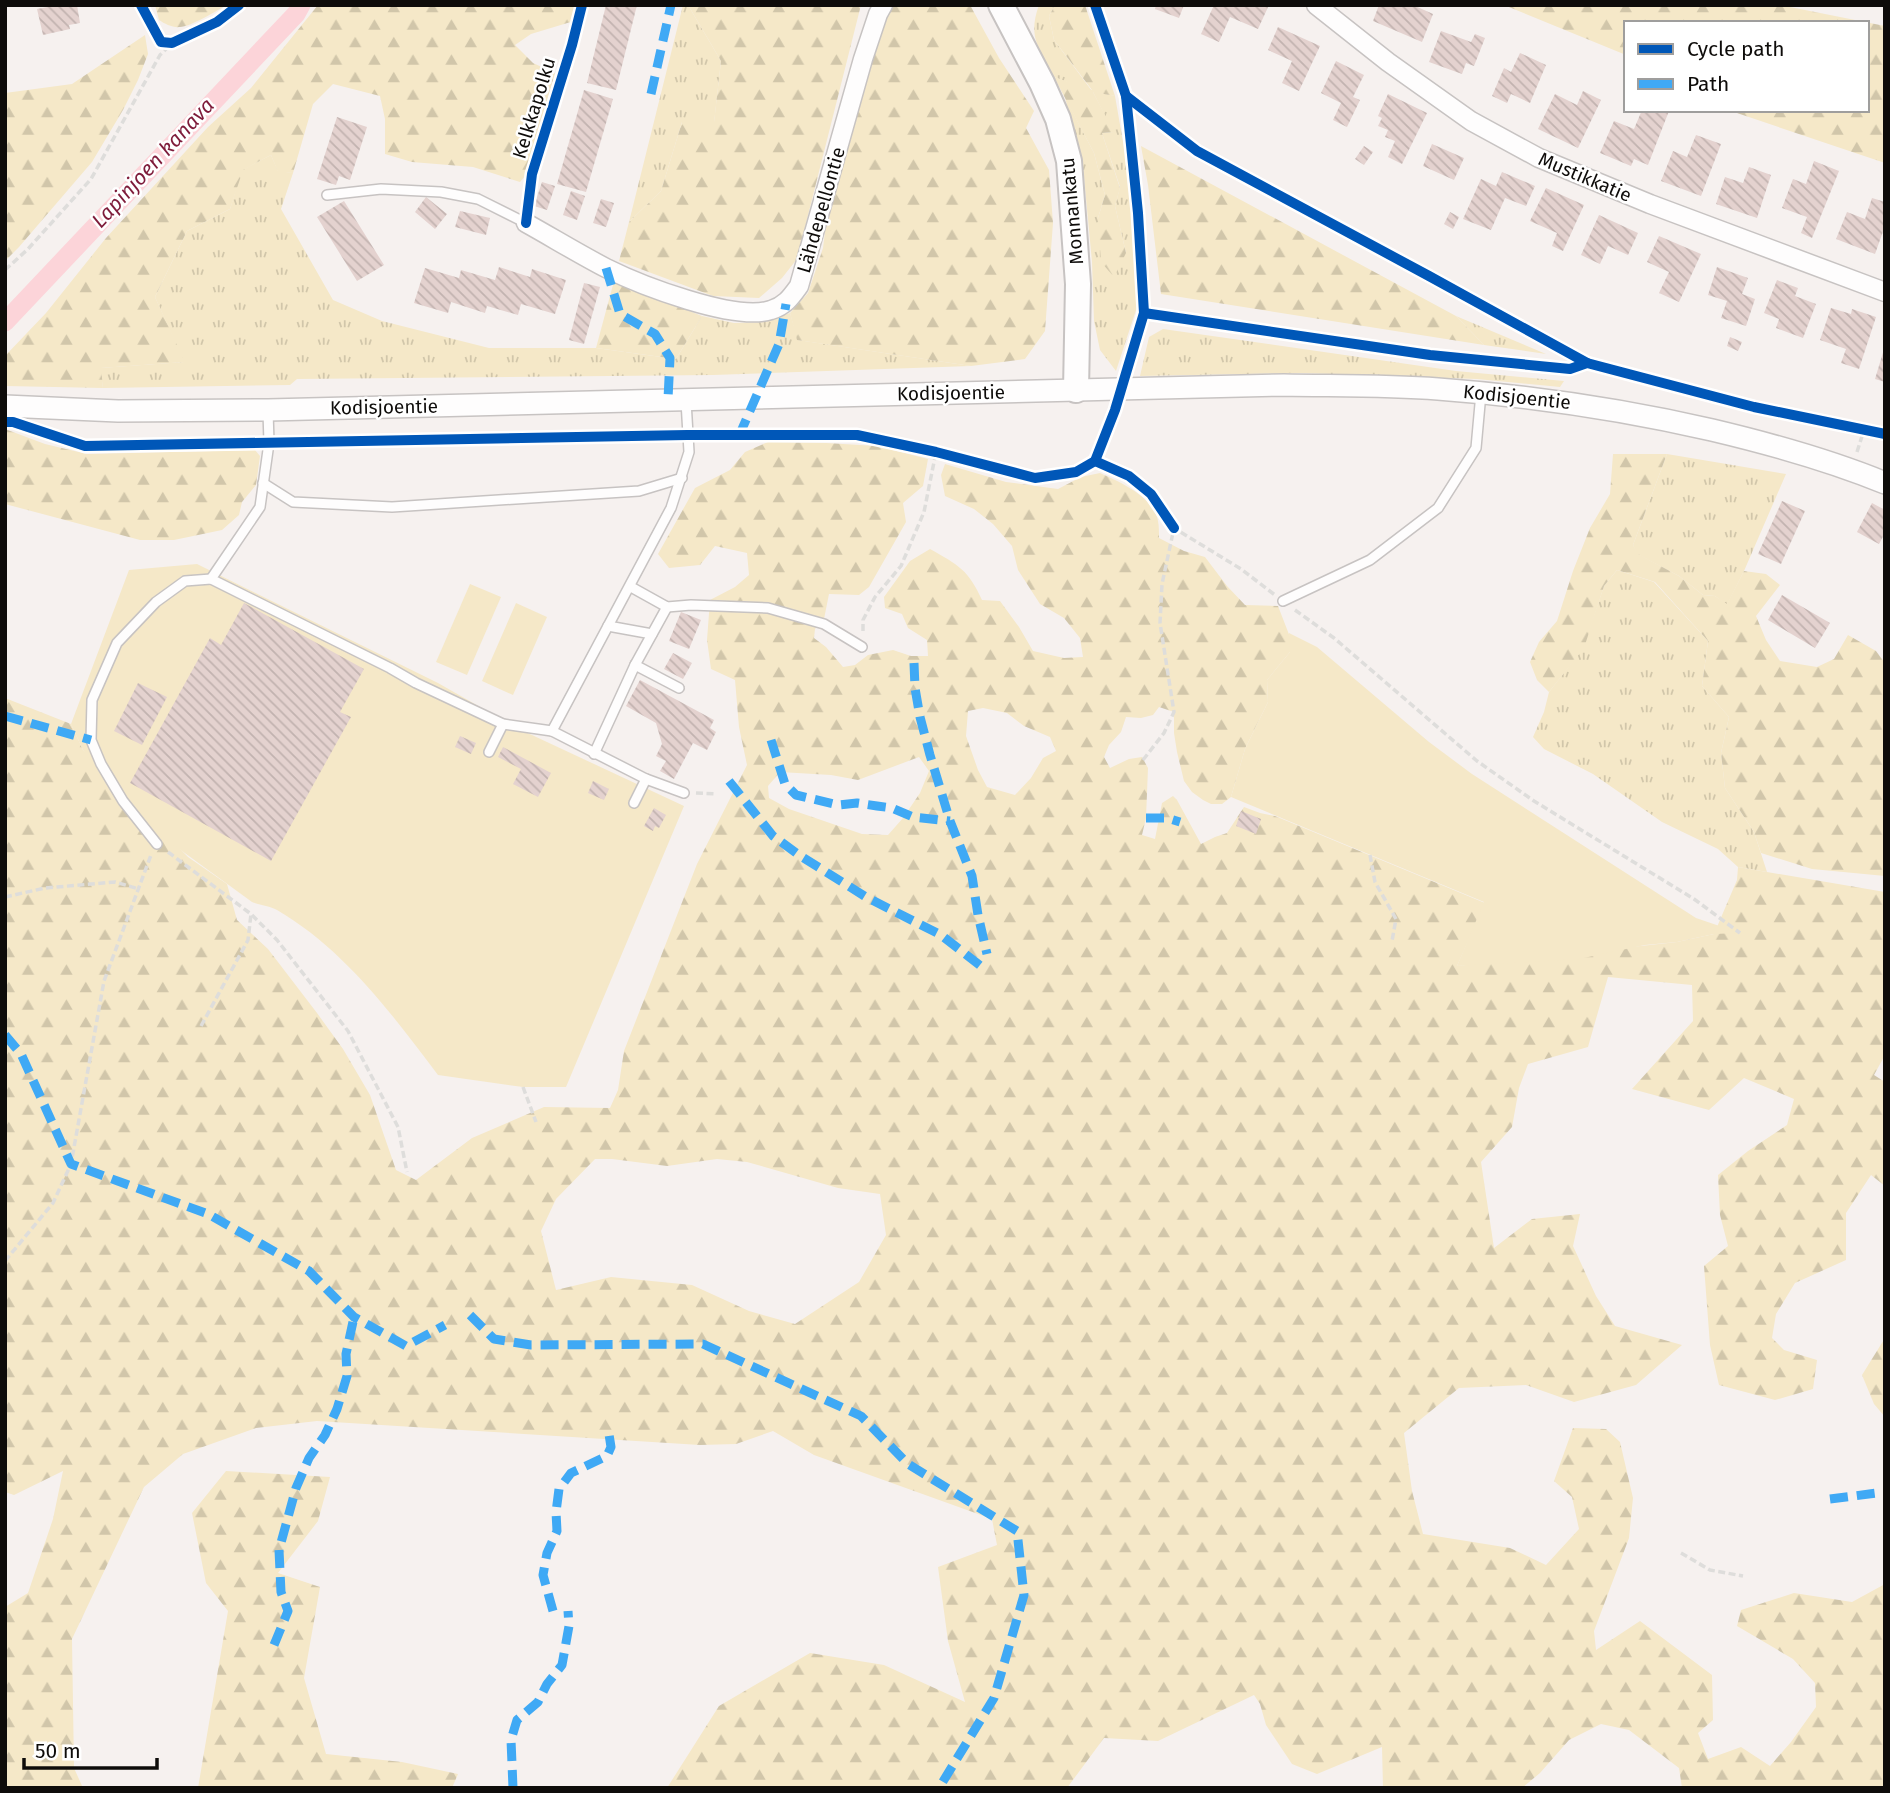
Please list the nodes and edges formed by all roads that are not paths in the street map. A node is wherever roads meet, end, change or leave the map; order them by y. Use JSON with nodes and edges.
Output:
{"nodes":[{"id":1,"x":883,"y":5,"type":"edge"},
{"id":2,"x":1001,"y":5,"type":"edge"},
{"id":3,"x":1316,"y":5,"type":"edge"},
{"id":4,"x":327,"y":195,"type":"dead end"},
{"id":5,"x":526,"y":223,"type":"joint"},
{"id":6,"x":1885,"y":292,"type":"edge"},
{"id":7,"x":1076,"y":390,"type":"junction"},
{"id":8,"x":1481,"y":393,"type":"junction"},
{"id":9,"x":686,"y":400,"type":"junction"},
{"id":10,"x":5,"y":406,"type":"edge"},
{"id":11,"x":268,"y":410,"type":"junction"},
{"id":12,"x":682,"y":478,"type":"junction"},
{"id":13,"x":1885,"y":483,"type":"edge"},
{"id":14,"x":263,"y":484,"type":"junction"},
{"id":15,"x":211,"y":579,"type":"junction"},
{"id":16,"x":631,"y":587,"type":"junction"},
{"id":17,"x":1283,"y":601,"type":"road end"},
{"id":18,"x":667,"y":607,"type":"junction"},
{"id":19,"x":608,"y":626,"type":"junction"},
{"id":20,"x":652,"y":634,"type":"junction"},
{"id":21,"x":862,"y":647,"type":"road end"},
{"id":22,"x":635,"y":665,"type":"junction"},
{"id":23,"x":679,"y":688,"type":"dead end"},
{"id":24,"x":503,"y":724,"type":"junction"},
{"id":25,"x":552,"y":731,"type":"junction"},
{"id":26,"x":489,"y":752,"type":"dead end"},
{"id":27,"x":594,"y":754,"type":"junction"},
{"id":28,"x":646,"y":779,"type":"junction"},
{"id":29,"x":684,"y":793,"type":"road end"},
{"id":30,"x":634,"y":803,"type":"dead end"},
{"id":31,"x":157,"y":844,"type":"road end"}],
"edges":[{"from":1,"to":5,"type":"street","name":"Lähdepellontie"},
{"from":2,"to":7,"type":"main road","name":"Monnankatu"},
{"from":3,"to":6,"type":"street","name":"Mustikkatie"},
{"from":4,"to":5,"type":"lane"},
{"from":7,"to":8,"type":"street","name":"Kodisjoentie"},
{"from":7,"to":9,"type":"street","name":"Kodisjoentie"},
{"from":8,"to":13,"type":"street","name":"Kodisjoentie"},
{"from":8,"to":17,"type":"lane"},
{"from":9,"to":11,"type":"street","name":"Kodisjoentie"},
{"from":9,"to":12,"type":"lane"},
{"from":10,"to":11,"type":"street","name":"Kodisjoentie"},
{"from":11,"to":14,"type":"lane"},
{"from":12,"to":14,"type":"lane"},
{"from":12,"to":16,"type":"lane"},
{"from":14,"to":15,"type":"lane"},
{"from":15,"to":24,"type":"lane"},
{"from":15,"to":31,"type":"lane"},
{"from":16,"to":18,"type":"lane"},
{"from":16,"to":19,"type":"lane"},
{"from":18,"to":20,"type":"lane"},
{"from":18,"to":21,"type":"lane"},
{"from":19,"to":20,"type":"lane"},
{"from":19,"to":25,"type":"lane"},
{"from":20,"to":22,"type":"lane"},
{"from":22,"to":23,"type":"lane"},
{"from":22,"to":27,"type":"lane"},
{"from":24,"to":25,"type":"lane"},
{"from":24,"to":26,"type":"lane"},
{"from":25,"to":27,"type":"lane"},
{"from":27,"to":28,"type":"lane"},
{"from":28,"to":29,"type":"lane"},
{"from":28,"to":30,"type":"lane"}]}
